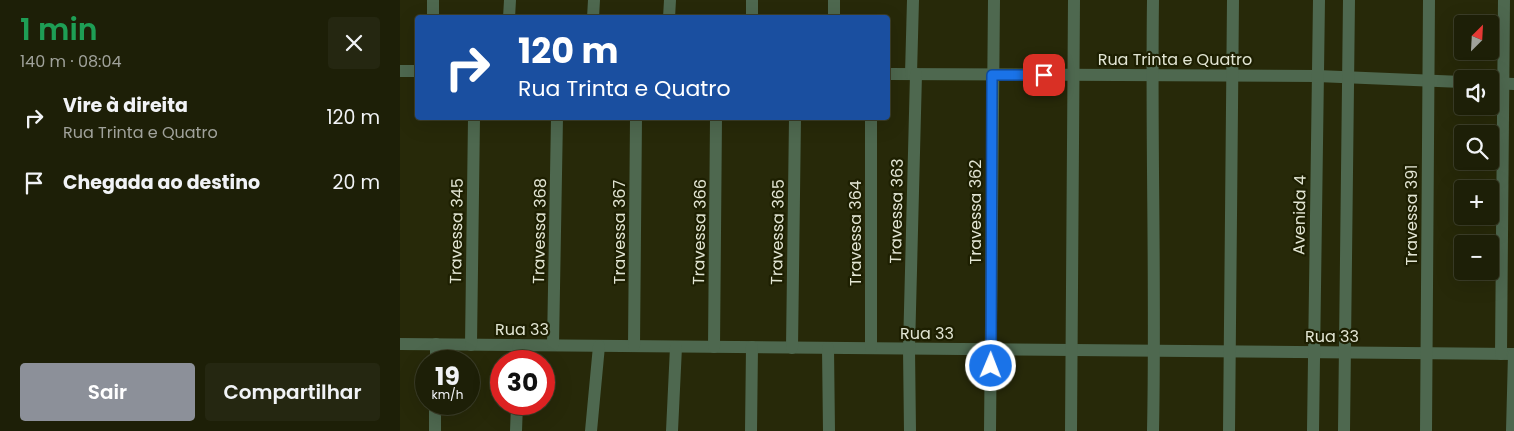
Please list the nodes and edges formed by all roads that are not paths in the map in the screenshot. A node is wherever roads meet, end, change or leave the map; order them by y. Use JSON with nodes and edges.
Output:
{"nodes":[{"id":1,"x":433,"y":0,"type":"edge"},
{"id":2,"x":510,"y":0,"type":"edge"},
{"id":3,"x":594,"y":0,"type":"edge"},
{"id":4,"x":670,"y":0,"type":"edge"},
{"id":5,"x":752,"y":0,"type":"edge"},
{"id":6,"x":834,"y":0,"type":"edge"},
{"id":7,"x":913,"y":0,"type":"edge"},
{"id":8,"x":994,"y":0,"type":"edge"},
{"id":9,"x":1074,"y":0,"type":"edge"},
{"id":10,"x":1154,"y":0,"type":"edge"},
{"id":11,"x":1233,"y":0,"type":"edge"},
{"id":12,"x":1319,"y":0,"type":"edge"},
{"id":13,"x":1348,"y":0,"type":"edge"},
{"id":14,"x":1429,"y":0,"type":"edge"},
{"id":15,"x":1504,"y":0,"type":"edge"},
{"id":16,"x":433,"y":15,"type":"edge"},
{"id":17,"x":509,"y":15,"type":"edge"},
{"id":18,"x":593,"y":15,"type":"edge"},
{"id":19,"x":669,"y":15,"type":"edge"},
{"id":20,"x":752,"y":15,"type":"edge"},
{"id":21,"x":834,"y":15,"type":"edge"},
{"id":22,"x":400,"y":71,"type":"edge"},
{"id":23,"x":415,"y":72,"type":"edge"},
{"id":24,"x":890,"y":74,"type":"edge"},
{"id":25,"x":913,"y":74,"type":"junction"},
{"id":26,"x":992,"y":75,"type":"junction"},
{"id":27,"x":1073,"y":75,"type":"junction"},
{"id":28,"x":1152,"y":76,"type":"junction"},
{"id":29,"x":1232,"y":76,"type":"junction"},
{"id":30,"x":1317,"y":76,"type":"junction"},
{"id":31,"x":1348,"y":78,"type":"junction"},
{"id":32,"x":1428,"y":82,"type":"junction"},
{"id":33,"x":1454,"y":82,"type":"edge"},
{"id":34,"x":1509,"y":84,"type":"edge"},
{"id":35,"x":474,"y":120,"type":"edge"},
{"id":36,"x":557,"y":120,"type":"edge"},
{"id":37,"x":636,"y":120,"type":"edge"},
{"id":38,"x":716,"y":120,"type":"edge"},
{"id":39,"x":795,"y":120,"type":"edge"},
{"id":40,"x":871,"y":120,"type":"edge"},
{"id":41,"x":400,"y":344,"type":"edge"},
{"id":42,"x":436,"y":344,"type":"junction"},
{"id":43,"x":470,"y":345,"type":"junction"},
{"id":44,"x":519,"y":345,"type":"junction"},
{"id":45,"x":553,"y":345,"type":"junction"},
{"id":46,"x":599,"y":346,"type":"junction"},
{"id":47,"x":634,"y":346,"type":"junction"},
{"id":48,"x":676,"y":347,"type":"junction"},
{"id":49,"x":714,"y":347,"type":"junction"},
{"id":50,"x":752,"y":347,"type":"junction"},
{"id":51,"x":792,"y":348,"type":"junction"},
{"id":52,"x":828,"y":348,"type":"junction"},
{"id":53,"x":871,"y":348,"type":"junction"},
{"id":54,"x":910,"y":349,"type":"junction"},
{"id":55,"x":991,"y":349,"type":"junction"},
{"id":56,"x":436,"y":350,"type":"edge"},
{"id":57,"x":519,"y":350,"type":"edge"},
{"id":58,"x":1071,"y":350,"type":"junction"},
{"id":59,"x":1154,"y":351,"type":"junction"},
{"id":60,"x":1230,"y":351,"type":"junction"},
{"id":61,"x":1314,"y":352,"type":"junction"},
{"id":62,"x":1344,"y":352,"type":"junction"},
{"id":63,"x":1426,"y":353,"type":"junction"},
{"id":64,"x":1509,"y":354,"type":"edge"},
{"id":65,"x":435,"y":415,"type":"edge"},
{"id":66,"x":517,"y":415,"type":"edge"},
{"id":67,"x":435,"y":431,"type":"edge"},
{"id":68,"x":516,"y":431,"type":"edge"},
{"id":69,"x":590,"y":431,"type":"edge"},
{"id":70,"x":672,"y":431,"type":"edge"},
{"id":71,"x":751,"y":431,"type":"edge"},
{"id":72,"x":829,"y":431,"type":"edge"},
{"id":73,"x":910,"y":431,"type":"edge"},
{"id":74,"x":990,"y":431,"type":"edge"},
{"id":75,"x":1071,"y":431,"type":"edge"},
{"id":76,"x":1153,"y":431,"type":"edge"},
{"id":77,"x":1229,"y":431,"type":"edge"},
{"id":78,"x":1313,"y":431,"type":"edge"},
{"id":79,"x":1344,"y":431,"type":"edge"},
{"id":80,"x":1426,"y":431,"type":"edge"},
{"id":81,"x":1512,"y":431,"type":"edge"}],
"edges":[{"from":1,"to":16,"type":"street"},
{"from":2,"to":17,"type":"street"},
{"from":3,"to":18,"type":"street"},
{"from":4,"to":19,"type":"street"},
{"from":5,"to":20,"type":"street"},
{"from":6,"to":21,"type":"street"},
{"from":7,"to":25,"type":"street","name":"Travessa 363"},
{"from":8,"to":26,"type":"street","name":"Travessa 362"},
{"from":9,"to":27,"type":"street"},
{"from":10,"to":28,"type":"street"},
{"from":11,"to":29,"type":"street"},
{"from":12,"to":30,"type":"street","name":"Avenida 4"},
{"from":13,"to":31,"type":"street"},
{"from":14,"to":32,"type":"street","name":"Travessa 391"},
{"from":15,"to":34,"type":"street"},
{"from":22,"to":23,"type":"street"},
{"from":24,"to":25,"type":"street","name":"Rua Trinta e Quatro"},
{"from":25,"to":26,"type":"street","name":"Rua Trinta e Quatro"},
{"from":25,"to":54,"type":"street","name":"Travessa 363"},
{"from":26,"to":27,"type":"street","name":"Rua Trinta e Quatro"},
{"from":26,"to":55,"type":"street","name":"Travessa 362"},
{"from":27,"to":28,"type":"street","name":"Rua Trinta e Quatro"},
{"from":27,"to":58,"type":"street"},
{"from":28,"to":29,"type":"street","name":"Rua Trinta e Quatro"},
{"from":28,"to":59,"type":"street"},
{"from":29,"to":30,"type":"street","name":"Rua Trinta e Quatro"},
{"from":29,"to":60,"type":"street"},
{"from":30,"to":31,"type":"street","name":"Rua Trinta e Quatro"},
{"from":30,"to":61,"type":"street","name":"Avenida 4"},
{"from":31,"to":32,"type":"street","name":"Rua Trinta e Quatro"},
{"from":31,"to":62,"type":"street"},
{"from":32,"to":33,"type":"street","name":"Rua Trinta e Quatro"},
{"from":32,"to":63,"type":"street","name":"Travessa 391"},
{"from":34,"to":64,"type":"street"},
{"from":35,"to":43,"type":"street","name":"Travessa 345"},
{"from":36,"to":45,"type":"street","name":"Travessa 368"},
{"from":37,"to":47,"type":"street","name":"Travessa 367"},
{"from":38,"to":49,"type":"street","name":"Travessa 366"},
{"from":39,"to":51,"type":"street","name":"Travessa 365"},
{"from":40,"to":53,"type":"street","name":"Travessa 364"},
{"from":41,"to":42,"type":"street","name":"Rua 33"},
{"from":42,"to":43,"type":"street","name":"Rua 33"},
{"from":42,"to":56,"type":"street"},
{"from":43,"to":44,"type":"street","name":"Rua 33"},
{"from":44,"to":45,"type":"street","name":"Rua 33"},
{"from":44,"to":57,"type":"street"},
{"from":45,"to":46,"type":"street","name":"Rua 33"},
{"from":46,"to":47,"type":"street","name":"Rua 33"},
{"from":46,"to":69,"type":"street"},
{"from":47,"to":48,"type":"street","name":"Rua 33"},
{"from":48,"to":49,"type":"street","name":"Rua 33"},
{"from":48,"to":70,"type":"street"},
{"from":49,"to":50,"type":"street","name":"Rua 33"},
{"from":50,"to":51,"type":"street","name":"Rua 33"},
{"from":50,"to":71,"type":"street"},
{"from":51,"to":52,"type":"street","name":"Rua 33"},
{"from":52,"to":53,"type":"street","name":"Rua 33"},
{"from":52,"to":72,"type":"street"},
{"from":53,"to":54,"type":"street","name":"Rua 33"},
{"from":54,"to":55,"type":"street","name":"Rua 33"},
{"from":54,"to":73,"type":"street","name":"Travessa 363"},
{"from":55,"to":58,"type":"street","name":"Rua 33"},
{"from":55,"to":74,"type":"street","name":"Travessa 362"},
{"from":58,"to":59,"type":"street","name":"Rua 33"},
{"from":58,"to":75,"type":"street"},
{"from":59,"to":60,"type":"street","name":"Rua 33"},
{"from":59,"to":76,"type":"street"},
{"from":60,"to":61,"type":"street","name":"Rua 33"},
{"from":60,"to":77,"type":"street"},
{"from":61,"to":62,"type":"street","name":"Rua 33"},
{"from":61,"to":78,"type":"street","name":"Avenida 4"},
{"from":62,"to":63,"type":"street","name":"Rua 33"},
{"from":62,"to":79,"type":"street"},
{"from":63,"to":64,"type":"street","name":"Rua 33"},
{"from":63,"to":80,"type":"street","name":"Travessa 391"},
{"from":64,"to":81,"type":"street"},
{"from":65,"to":67,"type":"street"},
{"from":66,"to":68,"type":"street"}]}
